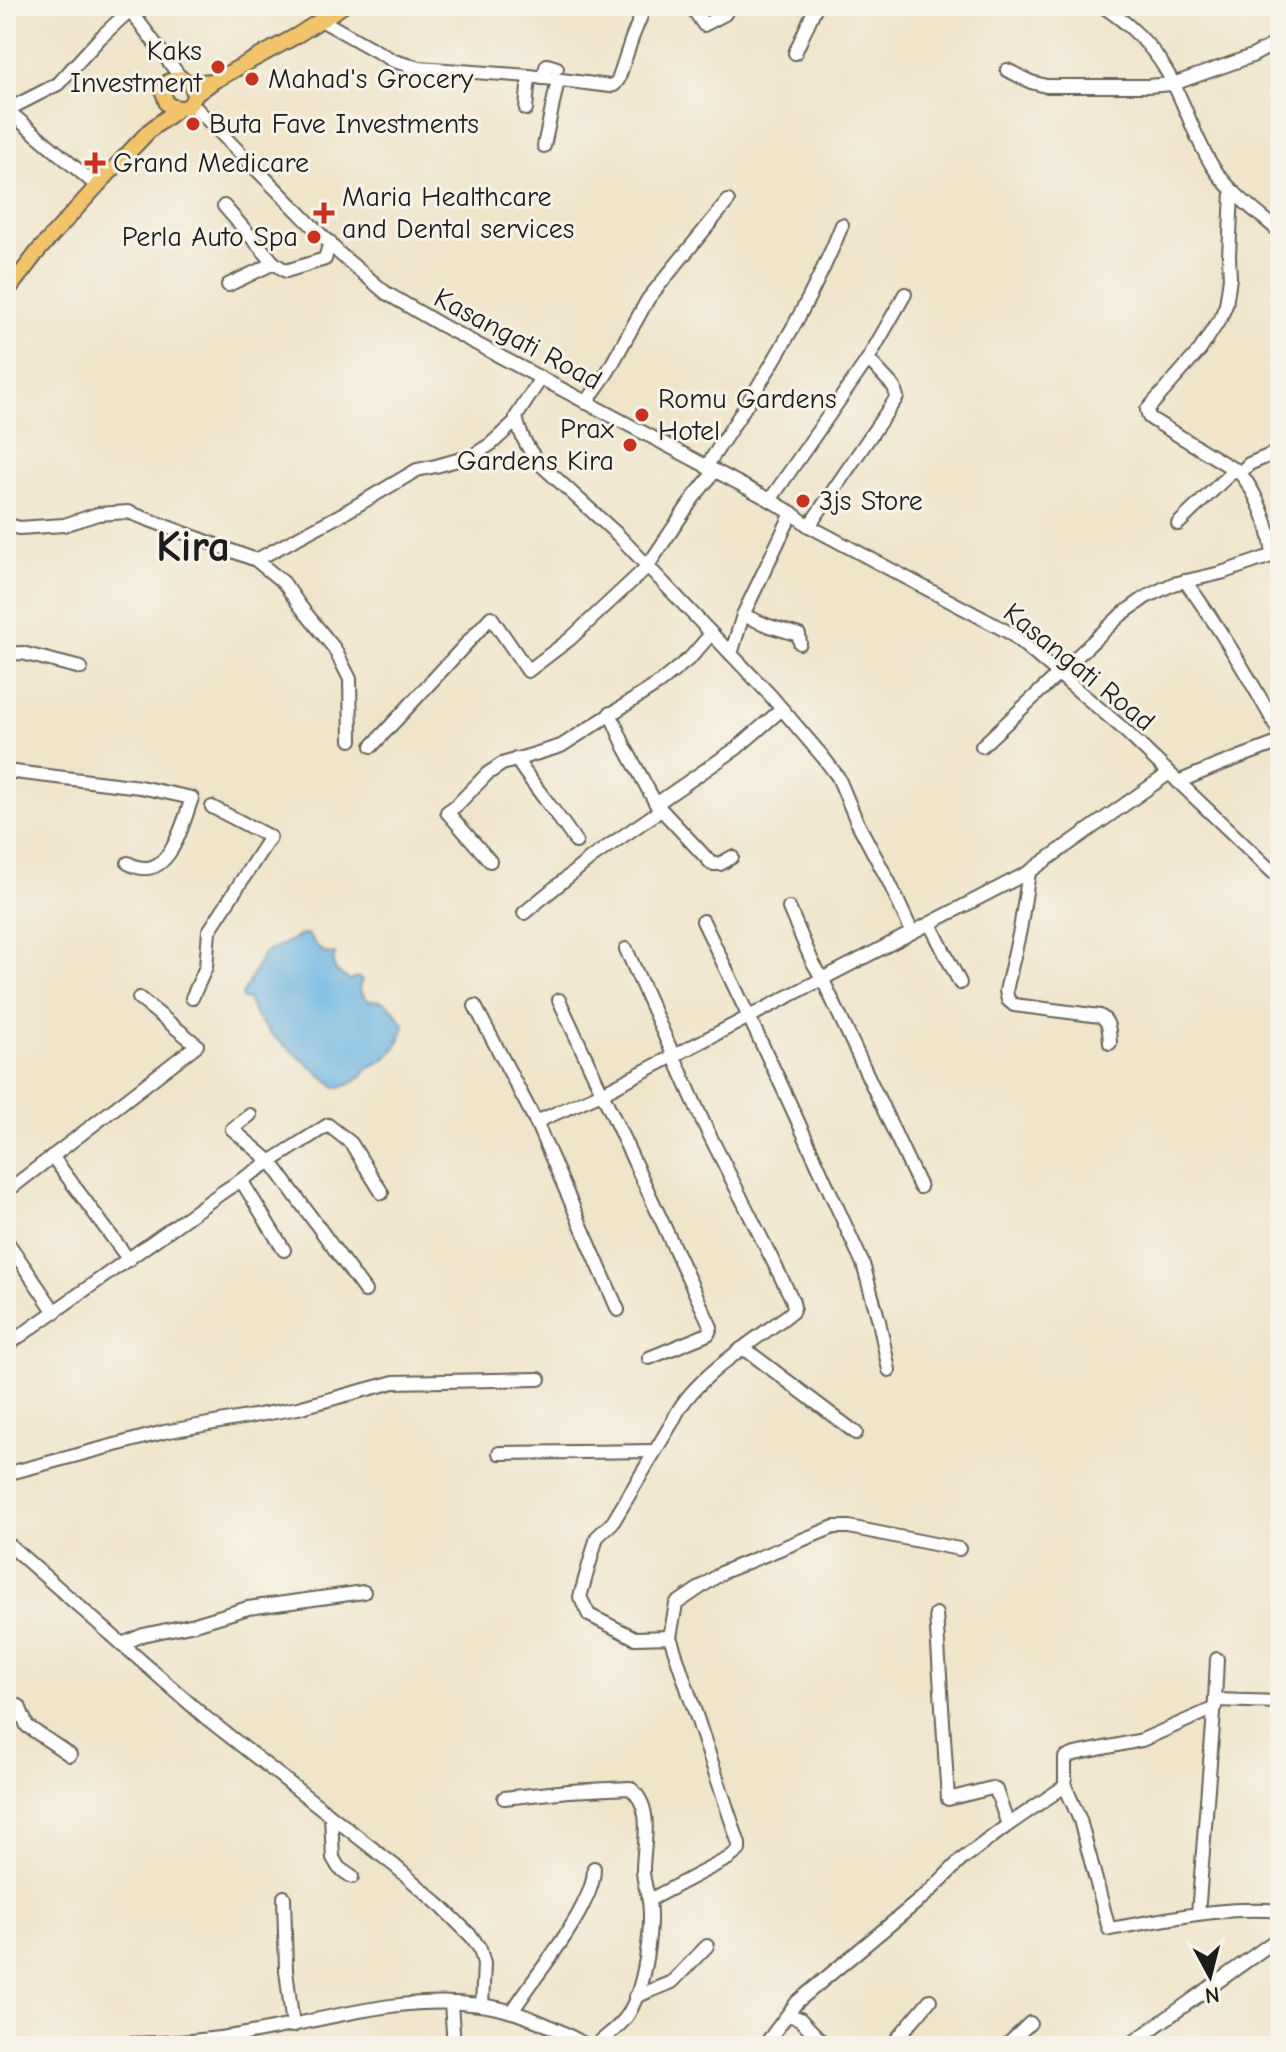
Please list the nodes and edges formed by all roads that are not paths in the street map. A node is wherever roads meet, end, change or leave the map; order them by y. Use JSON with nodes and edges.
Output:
{"nodes":[{"id":1,"x":343,"y":6,"type":"edge"},
{"id":2,"x":640,"y":6,"type":"edge"},
{"id":3,"x":691,"y":6,"type":"edge"},
{"id":4,"x":728,"y":6,"type":"edge"},
{"id":5,"x":816,"y":6,"type":"edge"},
{"id":6,"x":1102,"y":6,"type":"edge"},
{"id":7,"x":131,"y":7,"type":"edge"},
{"id":8,"x":321,"y":20,"type":"junction"},
{"id":9,"x":1280,"y":41,"type":"edge"},
{"id":10,"x":159,"y":51,"type":"junction"},
{"id":11,"x":795,"y":53,"type":"dead end"},
{"id":12,"x":1007,"y":70,"type":"dead end"},
{"id":13,"x":558,"y":74,"type":"junction"},
{"id":14,"x":536,"y":77,"type":"junction"},
{"id":15,"x":1173,"y":84,"type":"junction"},
{"id":16,"x":165,"y":92,"type":"junction"},
{"id":17,"x":187,"y":94,"type":"junction"},
{"id":18,"x":7,"y":109,"type":"edge"},
{"id":19,"x":526,"y":109,"type":"dead end"},
{"id":20,"x":150,"y":130,"type":"junction"},
{"id":21,"x":544,"y":146,"type":"dead end"},
{"id":22,"x":97,"y":186,"type":"junction"},
{"id":23,"x":1232,"y":192,"type":"junction"},
{"id":24,"x":728,"y":201,"type":"dead end"},
{"id":25,"x":224,"y":206,"type":"dead end"},
{"id":26,"x":842,"y":225,"type":"dead end"},
{"id":27,"x":1280,"y":232,"type":"edge"},
{"id":28,"x":330,"y":242,"type":"junction"},
{"id":29,"x":274,"y":263,"type":"junction"},
{"id":30,"x":228,"y":285,"type":"dead end"},
{"id":31,"x":6,"y":293,"type":"edge"},
{"id":32,"x":905,"y":294,"type":"dead end"},
{"id":33,"x":868,"y":359,"type":"junction"},
{"id":34,"x":541,"y":378,"type":"junction"},
{"id":35,"x":586,"y":403,"type":"junction"},
{"id":36,"x":516,"y":421,"type":"junction"},
{"id":37,"x":1280,"y":451,"type":"edge"},
{"id":38,"x":710,"y":469,"type":"junction"},
{"id":39,"x":1238,"y":471,"type":"junction"},
{"id":40,"x":770,"y":500,"type":"junction"},
{"id":41,"x":792,"y":513,"type":"junction"},
{"id":42,"x":6,"y":524,"type":"edge"},
{"id":43,"x":1178,"y":524,"type":"dead end"},
{"id":44,"x":809,"y":526,"type":"junction"},
{"id":45,"x":1276,"y":554,"type":"edge"},
{"id":46,"x":256,"y":560,"type":"junction"},
{"id":47,"x":647,"y":567,"type":"junction"},
{"id":48,"x":1185,"y":581,"type":"junction"},
{"id":49,"x":743,"y":615,"type":"junction"},
{"id":50,"x":711,"y":634,"type":"junction"},
{"id":51,"x":800,"y":643,"type":"dead end"},
{"id":52,"x":6,"y":654,"type":"edge"},
{"id":53,"x":731,"y":654,"type":"junction"},
{"id":54,"x":81,"y":668,"type":"dead end"},
{"id":55,"x":1057,"y":674,"type":"junction"},
{"id":56,"x":782,"y":709,"type":"junction"},
{"id":57,"x":610,"y":713,"type":"junction"},
{"id":58,"x":1280,"y":733,"type":"edge"},
{"id":59,"x":351,"y":740,"type":"dead end"},
{"id":60,"x":1280,"y":742,"type":"edge"},
{"id":61,"x":372,"y":746,"type":"dead end"},
{"id":62,"x":982,"y":746,"type":"dead end"},
{"id":63,"x":516,"y":759,"type":"junction"},
{"id":64,"x":6,"y":771,"type":"edge"},
{"id":65,"x":1173,"y":778,"type":"junction"},
{"id":66,"x":212,"y":807,"type":"dead end"},
{"id":67,"x":658,"y":807,"type":"junction"},
{"id":68,"x":576,"y":842,"type":"dead end"},
{"id":69,"x":732,"y":857,"type":"dead end"},
{"id":70,"x":490,"y":861,"type":"dead end"},
{"id":71,"x":128,"y":863,"type":"dead end"},
{"id":72,"x":1029,"y":872,"type":"junction"},
{"id":73,"x":1280,"y":879,"type":"edge"},
{"id":74,"x":789,"y":908,"type":"dead end"},
{"id":75,"x":524,"y":913,"type":"dead end"},
{"id":76,"x":703,"y":921,"type":"dead end"},
{"id":77,"x":930,"y":924,"type":"junction"},
{"id":78,"x":912,"y":932,"type":"junction"},
{"id":79,"x":626,"y":949,"type":"dead end"},
{"id":80,"x":822,"y":978,"type":"junction"},
{"id":81,"x":960,"y":983,"type":"dead end"},
{"id":82,"x":139,"y":998,"type":"dead end"},
{"id":83,"x":192,"y":998,"type":"dead end"},
{"id":84,"x":559,"y":1000,"type":"dead end"},
{"id":85,"x":475,"y":1006,"type":"dead end"},
{"id":86,"x":749,"y":1017,"type":"junction"},
{"id":87,"x":1110,"y":1043,"type":"dead end"},
{"id":88,"x":675,"y":1055,"type":"junction"},
{"id":89,"x":602,"y":1093,"type":"junction"},
{"id":90,"x":250,"y":1115,"type":"dead end"},
{"id":91,"x":536,"y":1122,"type":"junction"},
{"id":92,"x":52,"y":1156,"type":"junction"},
{"id":93,"x":271,"y":1162,"type":"junction"},
{"id":94,"x":241,"y":1180,"type":"junction"},
{"id":95,"x":920,"y":1187,"type":"dead end"},
{"id":96,"x":6,"y":1192,"type":"edge"},
{"id":97,"x":382,"y":1193,"type":"dead end"},
{"id":98,"x":6,"y":1240,"type":"edge"},
{"id":99,"x":284,"y":1250,"type":"dead end"},
{"id":100,"x":129,"y":1260,"type":"junction"},
{"id":101,"x":365,"y":1291,"type":"dead end"},
{"id":102,"x":618,"y":1310,"type":"dead end"},
{"id":103,"x":55,"y":1312,"type":"junction"},
{"id":104,"x":6,"y":1346,"type":"edge"},
{"id":105,"x":741,"y":1349,"type":"junction"},
{"id":106,"x":649,"y":1358,"type":"dead end"},
{"id":107,"x":889,"y":1370,"type":"dead end"},
{"id":108,"x":539,"y":1379,"type":"dead end"},
{"id":109,"x":856,"y":1433,"type":"dead end"},
{"id":110,"x":655,"y":1451,"type":"junction"},
{"id":111,"x":499,"y":1453,"type":"dead end"},
{"id":112,"x":6,"y":1474,"type":"edge"},
{"id":113,"x":6,"y":1542,"type":"edge"},
{"id":114,"x":959,"y":1549,"type":"dead end"},
{"id":115,"x":364,"y":1592,"type":"dead end"},
{"id":116,"x":936,"y":1614,"type":"dead end"},
{"id":117,"x":670,"y":1637,"type":"junction"},
{"id":118,"x":122,"y":1644,"type":"junction"},
{"id":119,"x":1217,"y":1659,"type":"dead end"},
{"id":120,"x":6,"y":1701,"type":"edge"},
{"id":121,"x":1280,"y":1702,"type":"edge"},
{"id":122,"x":1215,"y":1704,"type":"junction"},
{"id":123,"x":70,"y":1755,"type":"dead end"},
{"id":124,"x":1065,"y":1786,"type":"junction"},
{"id":125,"x":504,"y":1798,"type":"dead end"},
{"id":126,"x":331,"y":1816,"type":"junction"},
{"id":127,"x":1008,"y":1825,"type":"junction"},
{"id":128,"x":594,"y":1868,"type":"dead end"},
{"id":129,"x":352,"y":1877,"type":"dead end"},
{"id":130,"x":284,"y":1897,"type":"dead end"},
{"id":131,"x":649,"y":1900,"type":"junction"},
{"id":132,"x":1280,"y":1911,"type":"edge"},
{"id":133,"x":1198,"y":1914,"type":"junction"},
{"id":134,"x":1280,"y":1937,"type":"edge"},
{"id":135,"x":707,"y":1946,"type":"dead end"},
{"id":136,"x":635,"y":1997,"type":"junction"},
{"id":137,"x":930,"y":2000,"type":"dead end"},
{"id":138,"x":451,"y":2003,"type":"junction"},
{"id":139,"x":482,"y":2005,"type":"junction"},
{"id":140,"x":512,"y":2012,"type":"junction"},
{"id":141,"x":788,"y":2015,"type":"junction"},
{"id":142,"x":1030,"y":2023,"type":"dead end"},
{"id":143,"x":293,"y":2026,"type":"junction"},
{"id":144,"x":6,"y":2041,"type":"edge"},
{"id":145,"x":32,"y":2044,"type":"edge"},
{"id":146,"x":163,"y":2044,"type":"edge"},
{"id":147,"x":454,"y":2046,"type":"edge"},
{"id":148,"x":588,"y":2046,"type":"edge"},
{"id":149,"x":595,"y":2046,"type":"edge"},
{"id":150,"x":764,"y":2046,"type":"edge"},
{"id":151,"x":826,"y":2046,"type":"edge"},
{"id":152,"x":891,"y":2046,"type":"edge"},
{"id":153,"x":1006,"y":2046,"type":"edge"},
{"id":154,"x":1128,"y":2046,"type":"edge"}],
"edges":[{"from":1,"to":8,"type":"main road"},
{"from":2,"to":13,"type":"street"},
{"from":3,"to":4,"type":"street"},
{"from":5,"to":11,"type":"street"},
{"from":6,"to":15,"type":"street"},
{"from":7,"to":10,"type":"street","name":"Kasangati Road"},
{"from":7,"to":18,"type":"street"},
{"from":8,"to":14,"type":"street"},
{"from":8,"to":17,"type":"main road"},
{"from":9,"to":15,"type":"street"},
{"from":10,"to":16,"type":"street"},
{"from":10,"to":17,"type":"street","name":"Kasangati Road"},
{"from":12,"to":15,"type":"street"},
{"from":13,"to":14,"type":"street"},
{"from":13,"to":21,"type":"street"},
{"from":14,"to":19,"type":"street"},
{"from":15,"to":23,"type":"street"},
{"from":16,"to":17,"type":"main road"},
{"from":16,"to":17,"type":"main road"},
{"from":16,"to":20,"type":"main road"},
{"from":17,"to":20,"type":"main road"},
{"from":17,"to":28,"type":"street","name":"Kasangati Road"},
{"from":18,"to":22,"type":"street"},
{"from":20,"to":22,"type":"main road"},
{"from":22,"to":31,"type":"main road"},
{"from":23,"to":27,"type":"street"},
{"from":23,"to":39,"type":"street"},
{"from":24,"to":35,"type":"street"},
{"from":25,"to":29,"type":"street"},
{"from":26,"to":38,"type":"street"},
{"from":28,"to":29,"type":"street"},
{"from":28,"to":34,"type":"street","name":"Kasangati Road"},
{"from":29,"to":30,"type":"street"},
{"from":32,"to":33,"type":"street"},
{"from":33,"to":40,"type":"street"},
{"from":33,"to":44,"type":"street"},
{"from":34,"to":35,"type":"street","name":"Kasangati Road"},
{"from":34,"to":36,"type":"street"},
{"from":35,"to":38,"type":"street","name":"Kasangati Road"},
{"from":36,"to":46,"type":"street"},
{"from":36,"to":47,"type":"street"},
{"from":37,"to":39,"type":"street"},
{"from":38,"to":40,"type":"street","name":"Kasangati Road"},
{"from":38,"to":47,"type":"street"},
{"from":39,"to":43,"type":"street"},
{"from":39,"to":45,"type":"street"},
{"from":40,"to":41,"type":"street","name":"Kasangati Road"},
{"from":41,"to":44,"type":"street","name":"Kasangati Road"},
{"from":41,"to":49,"type":"street"},
{"from":42,"to":46,"type":"street"},
{"from":44,"to":55,"type":"street","name":"Kasangati Road"},
{"from":45,"to":48,"type":"street"},
{"from":46,"to":59,"type":"street"},
{"from":47,"to":50,"type":"street"},
{"from":47,"to":61,"type":"street"},
{"from":48,"to":55,"type":"street"},
{"from":48,"to":58,"type":"street"},
{"from":49,"to":51,"type":"street"},
{"from":49,"to":53,"type":"street"},
{"from":50,"to":53,"type":"street"},
{"from":50,"to":57,"type":"street"},
{"from":52,"to":54,"type":"street"},
{"from":53,"to":56,"type":"street"},
{"from":55,"to":62,"type":"street"},
{"from":55,"to":65,"type":"street","name":"Kasangati Road"},
{"from":56,"to":67,"type":"street"},
{"from":56,"to":78,"type":"street"},
{"from":57,"to":63,"type":"street"},
{"from":57,"to":67,"type":"street"},
{"from":60,"to":65,"type":"street"},
{"from":63,"to":68,"type":"street"},
{"from":63,"to":70,"type":"street"},
{"from":64,"to":71,"type":"street"},
{"from":65,"to":72,"type":"street"},
{"from":65,"to":73,"type":"street","name":"Kasangati Road"},
{"from":66,"to":83,"type":"street"},
{"from":67,"to":69,"type":"street"},
{"from":67,"to":75,"type":"street"},
{"from":72,"to":77,"type":"street"},
{"from":72,"to":87,"type":"street"},
{"from":74,"to":80,"type":"street"},
{"from":76,"to":86,"type":"street"},
{"from":77,"to":78,"type":"street"},
{"from":77,"to":81,"type":"street"},
{"from":78,"to":80,"type":"street"},
{"from":79,"to":88,"type":"street"},
{"from":80,"to":86,"type":"street"},
{"from":80,"to":95,"type":"street"},
{"from":82,"to":92,"type":"street"},
{"from":84,"to":89,"type":"street"},
{"from":85,"to":91,"type":"street"},
{"from":86,"to":88,"type":"street"},
{"from":86,"to":107,"type":"street"},
{"from":88,"to":89,"type":"street"},
{"from":88,"to":105,"type":"street"},
{"from":89,"to":91,"type":"street"},
{"from":89,"to":106,"type":"street"},
{"from":90,"to":93,"type":"street"},
{"from":91,"to":102,"type":"street"},
{"from":92,"to":96,"type":"street"},
{"from":92,"to":100,"type":"street"},
{"from":93,"to":94,"type":"street"},
{"from":93,"to":97,"type":"street"},
{"from":93,"to":101,"type":"street"},
{"from":94,"to":99,"type":"street"},
{"from":94,"to":100,"type":"street"},
{"from":98,"to":103,"type":"street"},
{"from":100,"to":103,"type":"street"},
{"from":103,"to":104,"type":"street"},
{"from":105,"to":109,"type":"street"},
{"from":105,"to":110,"type":"street"},
{"from":108,"to":112,"type":"street"},
{"from":110,"to":111,"type":"street"},
{"from":110,"to":117,"type":"street"},
{"from":113,"to":118,"type":"street"},
{"from":114,"to":117,"type":"street"},
{"from":115,"to":118,"type":"street"},
{"from":116,"to":127,"type":"street"},
{"from":117,"to":131,"type":"street"},
{"from":118,"to":126,"type":"street"},
{"from":119,"to":122,"type":"street"},
{"from":120,"to":123,"type":"street"},
{"from":121,"to":122,"type":"street"},
{"from":122,"to":124,"type":"street"},
{"from":122,"to":133,"type":"street"},
{"from":124,"to":127,"type":"street"},
{"from":124,"to":133,"type":"street"},
{"from":125,"to":131,"type":"street"},
{"from":126,"to":129,"type":"street"},
{"from":126,"to":139,"type":"street"},
{"from":127,"to":141,"type":"street"},
{"from":128,"to":140,"type":"street"},
{"from":130,"to":143,"type":"street"},
{"from":131,"to":136,"type":"street"},
{"from":132,"to":133,"type":"street"},
{"from":134,"to":154,"type":"street"},
{"from":135,"to":136,"type":"street"},
{"from":136,"to":149,"type":"street"},
{"from":137,"to":152,"type":"street"},
{"from":138,"to":139,"type":"street"},
{"from":138,"to":143,"type":"street"},
{"from":138,"to":147,"type":"street"},
{"from":139,"to":140,"type":"street"},
{"from":140,"to":148,"type":"street"},
{"from":141,"to":150,"type":"street"},
{"from":141,"to":151,"type":"street"},
{"from":142,"to":153,"type":"street"},
{"from":143,"to":146,"type":"street"},
{"from":144,"to":145,"type":"street"},
{"from":145,"to":146,"type":"street"}]}
